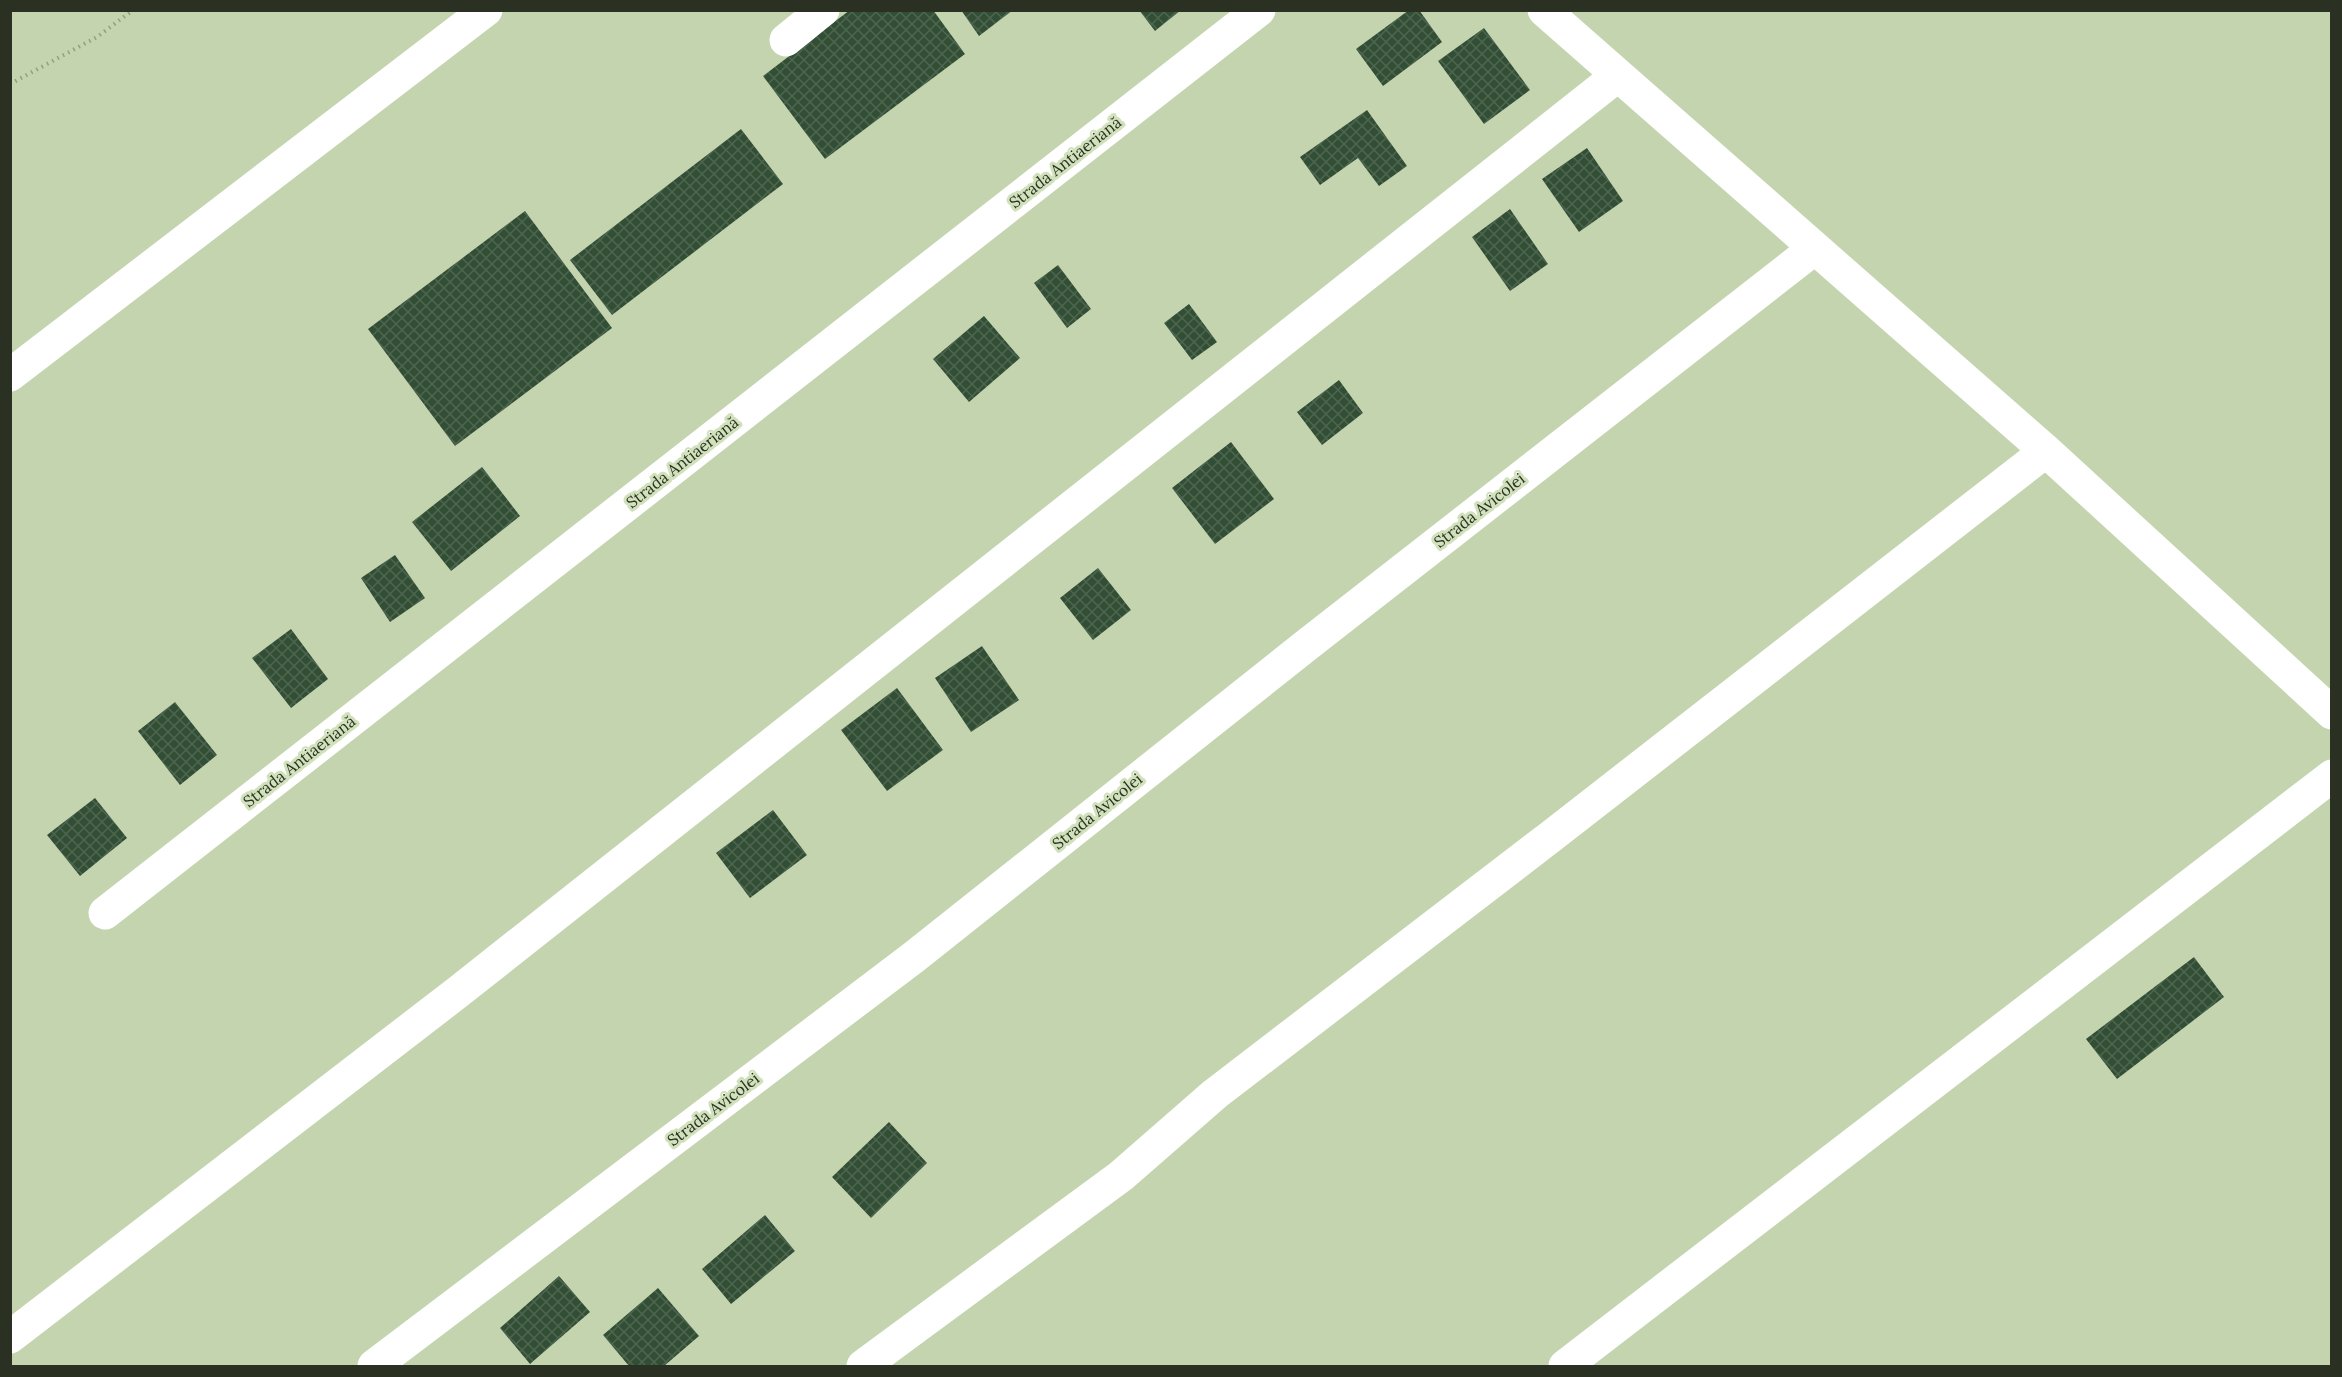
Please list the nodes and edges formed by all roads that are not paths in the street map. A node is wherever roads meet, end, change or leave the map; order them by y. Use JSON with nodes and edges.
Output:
{"nodes":[{"id":1,"x":486,"y":10,"type":"edge"},
{"id":2,"x":823,"y":10,"type":"edge"},
{"id":3,"x":1259,"y":10,"type":"edge"},
{"id":4,"x":1544,"y":10,"type":"edge"},
{"id":5,"x":786,"y":40,"type":"dead end"},
{"id":6,"x":1617,"y":76,"type":"junction"},
{"id":7,"x":1815,"y":248,"type":"junction"},
{"id":8,"x":10,"y":375,"type":"edge"},
{"id":9,"x":2046,"y":451,"type":"junction"},
{"id":10,"x":2331,"y":713,"type":"edge"},
{"id":11,"x":2331,"y":776,"type":"edge"},
{"id":12,"x":105,"y":913,"type":"dead end"},
{"id":13,"x":10,"y":1337,"type":"edge"},
{"id":14,"x":374,"y":1366,"type":"edge"},
{"id":15,"x":863,"y":1366,"type":"edge"},
{"id":16,"x":1565,"y":1366,"type":"edge"}],
"edges":[{"from":1,"to":8,"type":"street"},
{"from":2,"to":5,"type":"street"},
{"from":3,"to":12,"type":"street","name":"Strada Antiaeriană"},
{"from":4,"to":6,"type":"street"},
{"from":6,"to":7,"type":"street"},
{"from":6,"to":13,"type":"street"},
{"from":7,"to":9,"type":"street"},
{"from":7,"to":14,"type":"street","name":"Strada Avicolei"},
{"from":9,"to":10,"type":"street"},
{"from":9,"to":15,"type":"street"},
{"from":11,"to":16,"type":"street"}]}
